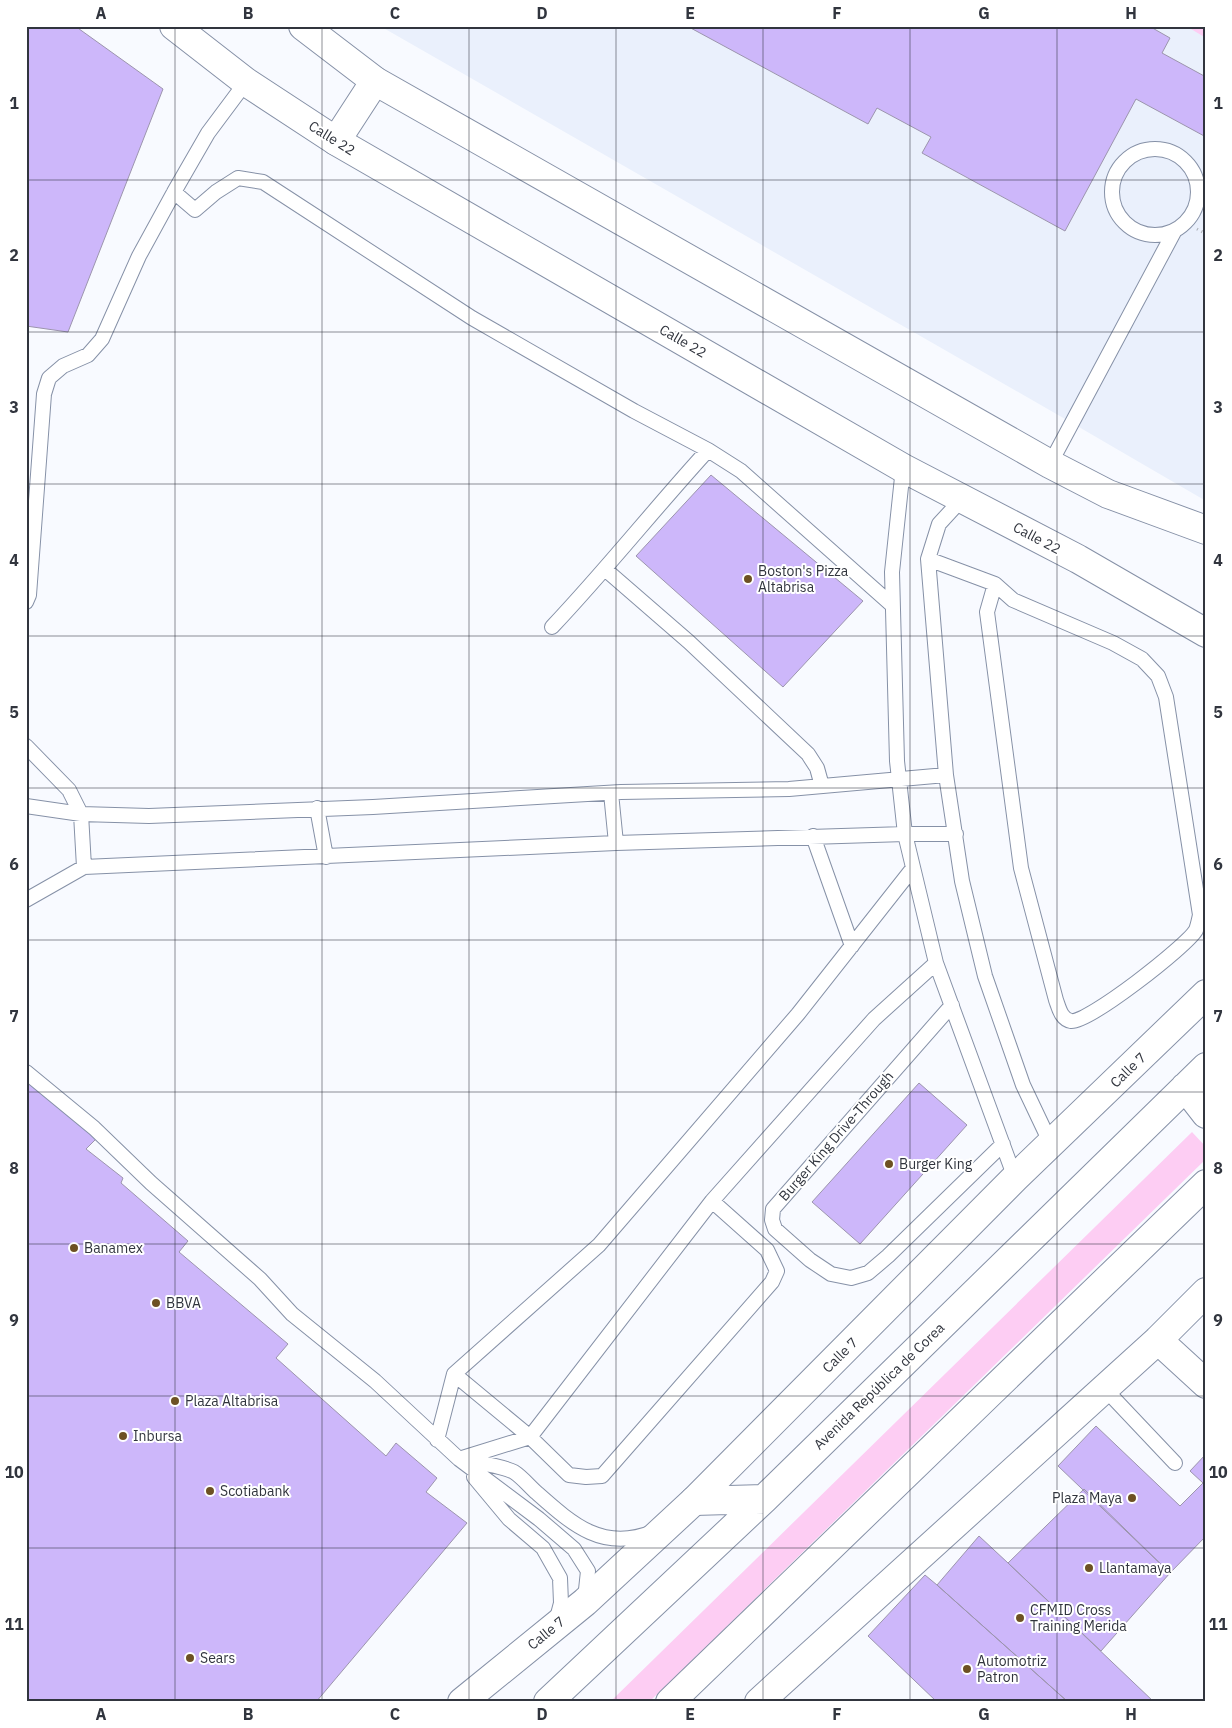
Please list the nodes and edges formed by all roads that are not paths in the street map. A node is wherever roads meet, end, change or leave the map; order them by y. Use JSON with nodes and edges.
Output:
{"nodes":[{"id":1,"x":174,"y":26,"type":"edge"},
{"id":2,"x":303,"y":26,"type":"edge"},
{"id":3,"x":376,"y":81,"type":"junction"},
{"id":4,"x":246,"y":82,"type":"junction"},
{"id":5,"x":336,"y":141,"type":"junction"},
{"id":6,"x":174,"y":192,"type":"junction"},
{"id":7,"x":1174,"y":232,"type":"junction"},
{"id":8,"x":708,"y":450,"type":"junction"},
{"id":9,"x":1050,"y":464,"type":"junction"},
{"id":10,"x":903,"y":468,"type":"junction"},
{"id":11,"x":962,"y":498,"type":"junction"},
{"id":12,"x":1206,"y":530,"type":"edge"},
{"id":13,"x":928,"y":558,"type":"junction"},
{"id":14,"x":606,"y":570,"type":"junction"},
{"id":15,"x":995,"y":584,"type":"junction"},
{"id":16,"x":26,"y":602,"type":"edge"},
{"id":17,"x":892,"y":605,"type":"junction"},
{"id":18,"x":552,"y":627,"type":"dead end"},
{"id":19,"x":1206,"y":633,"type":"edge"},
{"id":20,"x":26,"y":746,"type":"edge"},
{"id":21,"x":946,"y":775,"type":"junction"},
{"id":22,"x":899,"y":781,"type":"junction"},
{"id":23,"x":822,"y":786,"type":"junction"},
{"id":24,"x":611,"y":792,"type":"junction"},
{"id":25,"x":26,"y":806,"type":"edge"},
{"id":26,"x":316,"y":808,"type":"junction"},
{"id":27,"x":81,"y":814,"type":"junction"},
{"id":28,"x":905,"y":834,"type":"junction"},
{"id":29,"x":956,"y":834,"type":"junction"},
{"id":30,"x":813,"y":836,"type":"junction"},
{"id":31,"x":616,"y":843,"type":"junction"},
{"id":32,"x":326,"y":857,"type":"junction"},
{"id":33,"x":84,"y":867,"type":"junction"},
{"id":34,"x":913,"y":868,"type":"junction"},
{"id":35,"x":26,"y":900,"type":"edge"},
{"id":36,"x":852,"y":946,"type":"junction"},
{"id":37,"x":936,"y":963,"type":"junction"},
{"id":38,"x":1206,"y":994,"type":"edge"},
{"id":39,"x":952,"y":1005,"type":"junction"},
{"id":40,"x":1206,"y":1067,"type":"edge"},
{"id":41,"x":26,"y":1072,"type":"edge"},
{"id":42,"x":1185,"y":1086,"type":"junction"},
{"id":43,"x":1206,"y":1114,"type":"edge"},
{"id":44,"x":1003,"y":1144,"type":"junction"},
{"id":45,"x":1051,"y":1144,"type":"junction"},
{"id":46,"x":1015,"y":1178,"type":"junction"},
{"id":47,"x":1206,"y":1184,"type":"edge"},
{"id":48,"x":712,"y":1201,"type":"junction"},
{"id":49,"x":1206,"y":1292,"type":"edge"},
{"id":50,"x":1158,"y":1340,"type":"junction"},
{"id":51,"x":454,"y":1374,"type":"junction"},
{"id":52,"x":1206,"y":1384,"type":"edge"},
{"id":53,"x":1104,"y":1388,"type":"junction"},
{"id":54,"x":530,"y":1437,"type":"junction"},
{"id":55,"x":437,"y":1440,"type":"junction"},
{"id":56,"x":460,"y":1459,"type":"junction"},
{"id":57,"x":1175,"y":1463,"type":"dead end"},
{"id":58,"x":764,"y":1499,"type":"junction"},
{"id":59,"x":694,"y":1501,"type":"junction"},
{"id":60,"x":666,"y":1527,"type":"junction"},
{"id":61,"x":585,"y":1602,"type":"junction"},
{"id":62,"x":555,"y":1626,"type":"junction"},
{"id":63,"x":462,"y":1702,"type":"edge"},
{"id":64,"x":548,"y":1702,"type":"edge"},
{"id":65,"x":670,"y":1702,"type":"edge"},
{"id":66,"x":759,"y":1702,"type":"edge"}],
"edges":[{"from":1,"to":4,"type":"street","name":"Calle 22"},
{"from":2,"to":3,"type":"street"},
{"from":3,"to":5,"type":"street"},
{"from":3,"to":9,"type":"street"},
{"from":4,"to":5,"type":"street","name":"Calle 22"},
{"from":4,"to":6,"type":"lane"},
{"from":5,"to":10,"type":"street","name":"Calle 22"},
{"from":6,"to":8,"type":"lane"},
{"from":6,"to":16,"type":"lane"},
{"from":7,"to":7,"type":"lane"},
{"from":7,"to":9,"type":"lane"},
{"from":8,"to":14,"type":"lane"},
{"from":8,"to":17,"type":"lane"},
{"from":9,"to":12,"type":"street"},
{"from":10,"to":11,"type":"street","name":"Calle 22"},
{"from":10,"to":17,"type":"lane"},
{"from":11,"to":13,"type":"lane"},
{"from":11,"to":19,"type":"street","name":"Calle 22"},
{"from":13,"to":15,"type":"lane"},
{"from":13,"to":21,"type":"lane"},
{"from":14,"to":18,"type":"lane"},
{"from":14,"to":23,"type":"lane"},
{"from":15,"to":15,"type":"lane"},
{"from":17,"to":22,"type":"lane"},
{"from":20,"to":27,"type":"lane"},
{"from":21,"to":22,"type":"lane"},
{"from":21,"to":29,"type":"lane"},
{"from":22,"to":23,"type":"lane"},
{"from":22,"to":28,"type":"lane"},
{"from":23,"to":24,"type":"lane"},
{"from":24,"to":26,"type":"lane"},
{"from":24,"to":31,"type":"lane"},
{"from":25,"to":27,"type":"lane"},
{"from":26,"to":27,"type":"lane"},
{"from":26,"to":32,"type":"lane"},
{"from":27,"to":33,"type":"lane"},
{"from":28,"to":29,"type":"lane"},
{"from":28,"to":30,"type":"lane"},
{"from":28,"to":34,"type":"lane"},
{"from":29,"to":45,"type":"lane"},
{"from":30,"to":31,"type":"lane"},
{"from":30,"to":36,"type":"lane"},
{"from":31,"to":32,"type":"lane"},
{"from":32,"to":33,"type":"lane"},
{"from":33,"to":35,"type":"lane"},
{"from":34,"to":36,"type":"lane"},
{"from":34,"to":37,"type":"lane"},
{"from":36,"to":51,"type":"lane"},
{"from":37,"to":39,"type":"lane"},
{"from":37,"to":48,"type":"lane"},
{"from":38,"to":45,"type":"street","name":"Calle 7"},
{"from":39,"to":44,"type":"lane"},
{"from":39,"to":44,"type":"lane","name":"Burger King Drive-Through"},
{"from":40,"to":42,"type":"street","name":"Avenida República de Corea"},
{"from":41,"to":55,"type":"lane"},
{"from":42,"to":43,"type":"street"},
{"from":42,"to":58,"type":"street","name":"Avenida República de Corea"},
{"from":44,"to":46,"type":"lane"},
{"from":45,"to":46,"type":"street","name":"Calle 7"},
{"from":46,"to":59,"type":"street","name":"Calle 7"},
{"from":47,"to":65,"type":"street"},
{"from":48,"to":54,"type":"lane"},
{"from":48,"to":54,"type":"lane"},
{"from":49,"to":50,"type":"street"},
{"from":50,"to":52,"type":"street"},
{"from":50,"to":53,"type":"street"},
{"from":51,"to":54,"type":"lane"},
{"from":51,"to":55,"type":"lane"},
{"from":53,"to":57,"type":"lane"},
{"from":53,"to":66,"type":"street"},
{"from":54,"to":56,"type":"lane"},
{"from":55,"to":56,"type":"lane"},
{"from":56,"to":60,"type":"lane"},
{"from":56,"to":61,"type":"lane"},
{"from":56,"to":62,"type":"lane"},
{"from":58,"to":59,"type":"street"},
{"from":58,"to":64,"type":"street","name":"Avenida República de Corea"},
{"from":59,"to":60,"type":"street","name":"Calle 7"},
{"from":60,"to":61,"type":"street","name":"Calle 7"},
{"from":61,"to":62,"type":"street","name":"Calle 7"},
{"from":62,"to":63,"type":"street","name":"Calle 7"}]}
